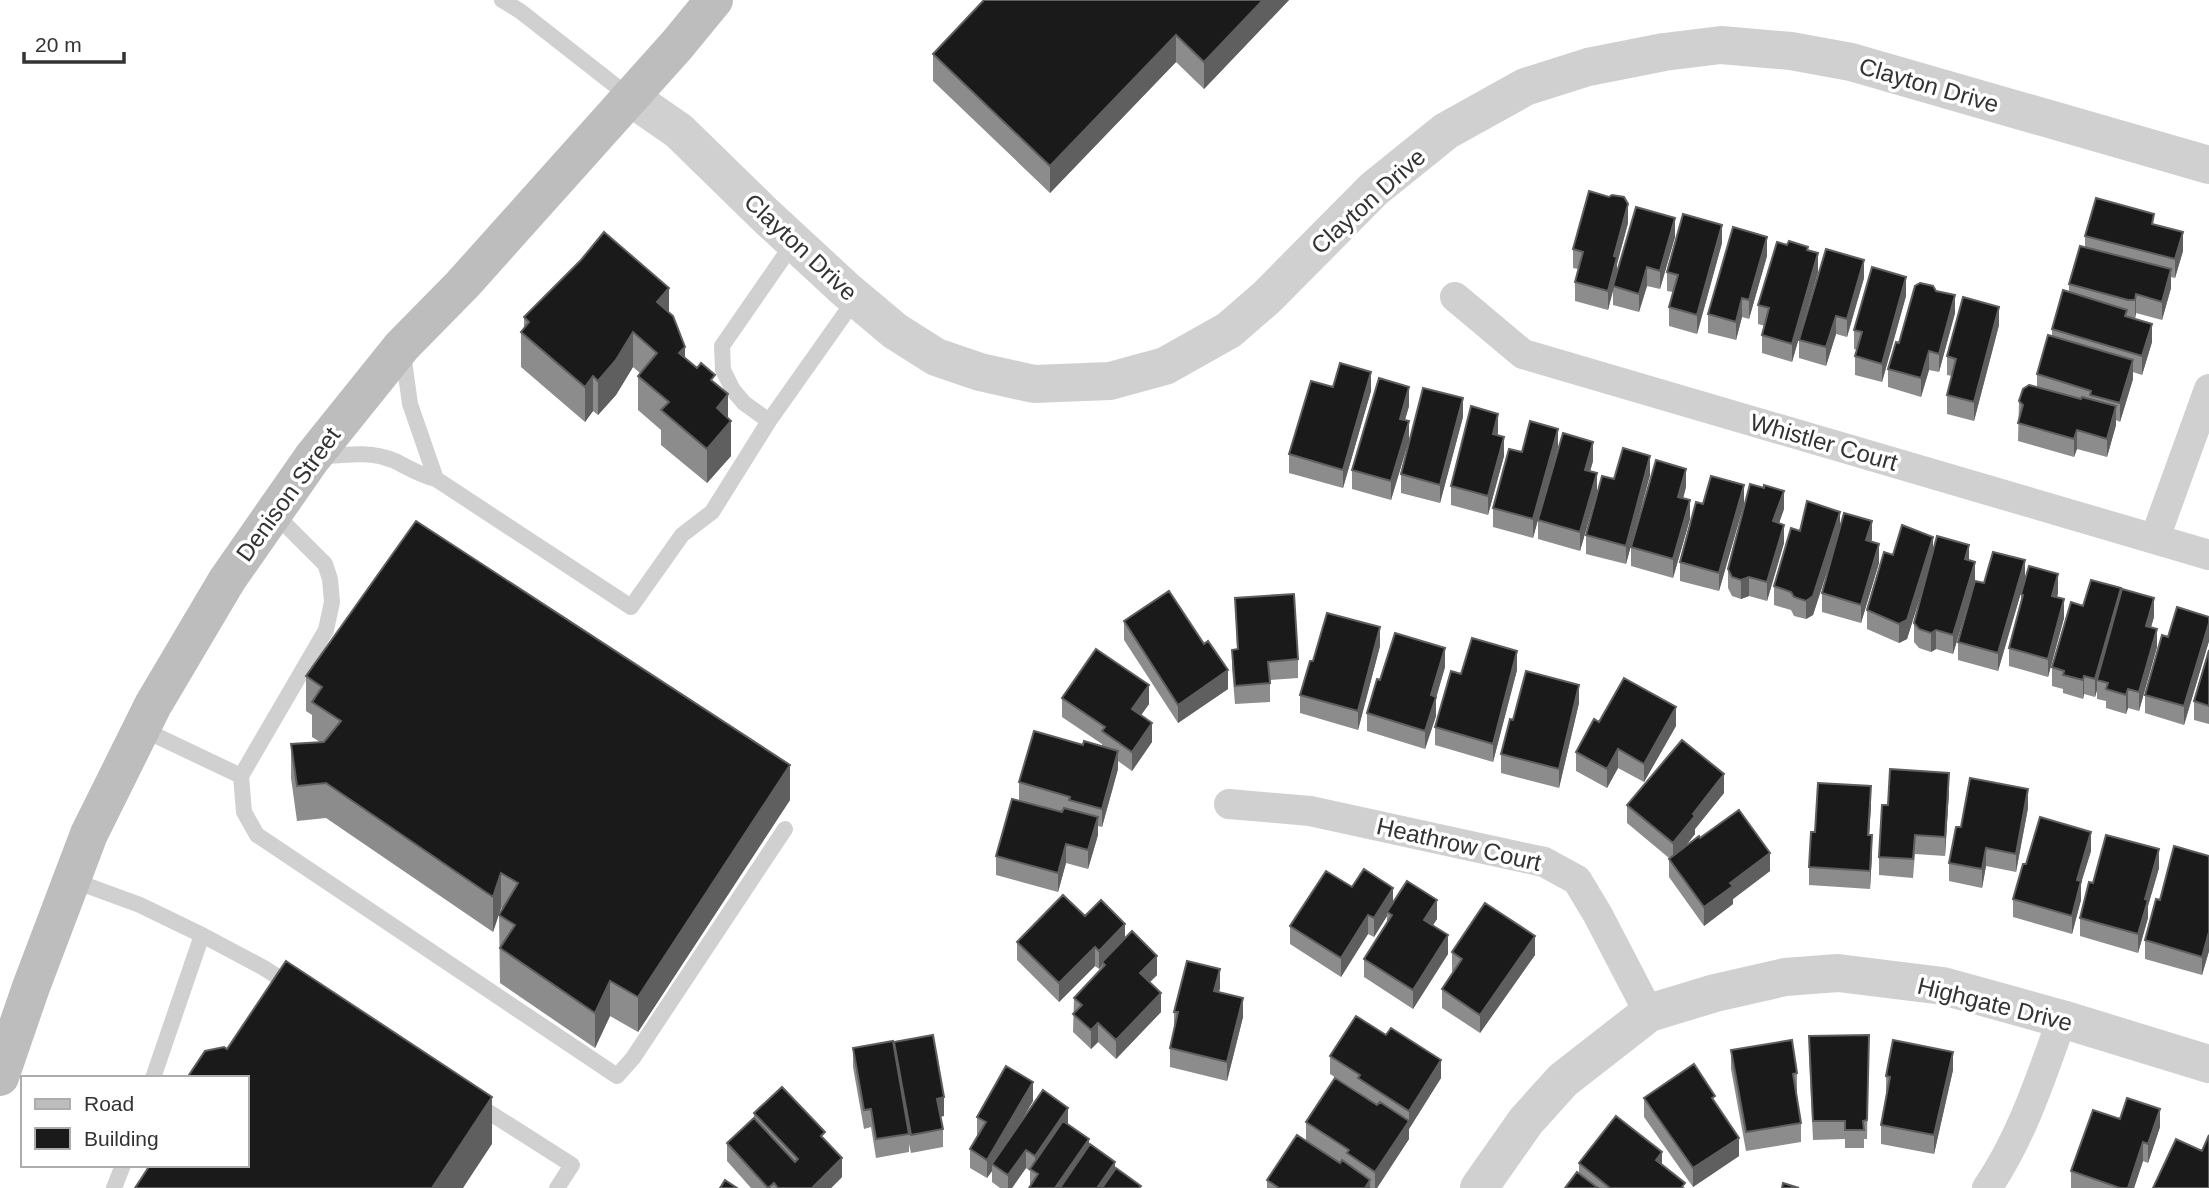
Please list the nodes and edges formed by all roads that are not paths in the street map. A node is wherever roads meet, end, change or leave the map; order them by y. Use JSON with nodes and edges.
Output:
{"nodes":[{"id":1,"x":502,"y":0,"type":"edge"},
{"id":2,"x":715,"y":0,"type":"edge"},
{"id":3,"x":630,"y":97,"type":"junction"},
{"id":4,"x":2209,"y":164,"type":"edge"},
{"id":5,"x":794,"y":242,"type":"junction"},
{"id":6,"x":1455,"y":296,"type":"dead end"},
{"id":7,"x":856,"y":298,"type":"junction"},
{"id":8,"x":402,"y":346,"type":"junction"},
{"id":9,"x":2209,"y":389,"type":"edge"},
{"id":10,"x":769,"y":421,"type":"junction"},
{"id":11,"x":312,"y":458,"type":"junction"},
{"id":12,"x":436,"y":479,"type":"junction"},
{"id":13,"x":274,"y":512,"type":"junction"},
{"id":14,"x":2154,"y":538,"type":"junction"},
{"id":15,"x":2209,"y":555,"type":"edge"},
{"id":16,"x":140,"y":728,"type":"junction"},
{"id":17,"x":241,"y":776,"type":"junction"},
{"id":18,"x":1229,"y":804,"type":"dead end"},
{"id":19,"x":785,"y":829,"type":"dead end"},
{"id":20,"x":72,"y":880,"type":"junction"},
{"id":21,"x":202,"y":934,"type":"junction"},
{"id":22,"x":310,"y":997,"type":"edge"},
{"id":23,"x":1649,"y":1013,"type":"junction"},
{"id":24,"x":2062,"y":1019,"type":"junction"},
{"id":25,"x":2209,"y":1064,"type":"edge"},
{"id":26,"x":154,"y":1076,"type":"edge"},
{"id":27,"x":0,"y":1077,"type":"edge"},
{"id":28,"x":458,"y":1092,"type":"edge"},
{"id":29,"x":122,"y":1167,"type":"edge"},
{"id":30,"x":114,"y":1188,"type":"edge"},
{"id":31,"x":557,"y":1188,"type":"edge"},
{"id":32,"x":1479,"y":1188,"type":"edge"},
{"id":33,"x":1987,"y":1188,"type":"edge"}],
"edges":[{"from":1,"to":3,"type":"lane"},
{"from":2,"to":3,"type":"main road","name":"Denison Street"},
{"from":3,"to":5,"type":"street","name":"Clayton Drive"},
{"from":3,"to":8,"type":"main road","name":"Denison Street"},
{"from":4,"to":7,"type":"street","name":"Clayton Drive"},
{"from":5,"to":7,"type":"street","name":"Clayton Drive"},
{"from":5,"to":10,"type":"lane"},
{"from":6,"to":14,"type":"street","name":"Whistler Court"},
{"from":7,"to":10,"type":"lane"},
{"from":8,"to":11,"type":"main road","name":"Denison Street"},
{"from":8,"to":12,"type":"lane"},
{"from":9,"to":14,"type":"street"},
{"from":10,"to":12,"type":"lane"},
{"from":11,"to":12,"type":"lane"},
{"from":11,"to":13,"type":"main road","name":"Denison Street"},
{"from":13,"to":16,"type":"main road","name":"Denison Street"},
{"from":13,"to":17,"type":"lane"},
{"from":14,"to":15,"type":"street","name":"Whistler Court"},
{"from":16,"to":17,"type":"lane"},
{"from":16,"to":20,"type":"main road","name":"Denison Street"},
{"from":17,"to":19,"type":"lane"},
{"from":18,"to":23,"type":"street","name":"Heathrow Court"},
{"from":20,"to":21,"type":"lane"},
{"from":20,"to":27,"type":"main road","name":"Denison Street"},
{"from":21,"to":22,"type":"lane"},
{"from":21,"to":26,"type":"lane"},
{"from":23,"to":24,"type":"street","name":"Highgate Drive"},
{"from":23,"to":32,"type":"street","name":"Highgate Drive"},
{"from":24,"to":25,"type":"street","name":"Highgate Drive"},
{"from":24,"to":33,"type":"street"},
{"from":28,"to":31,"type":"lane"},
{"from":29,"to":30,"type":"lane"}]}
